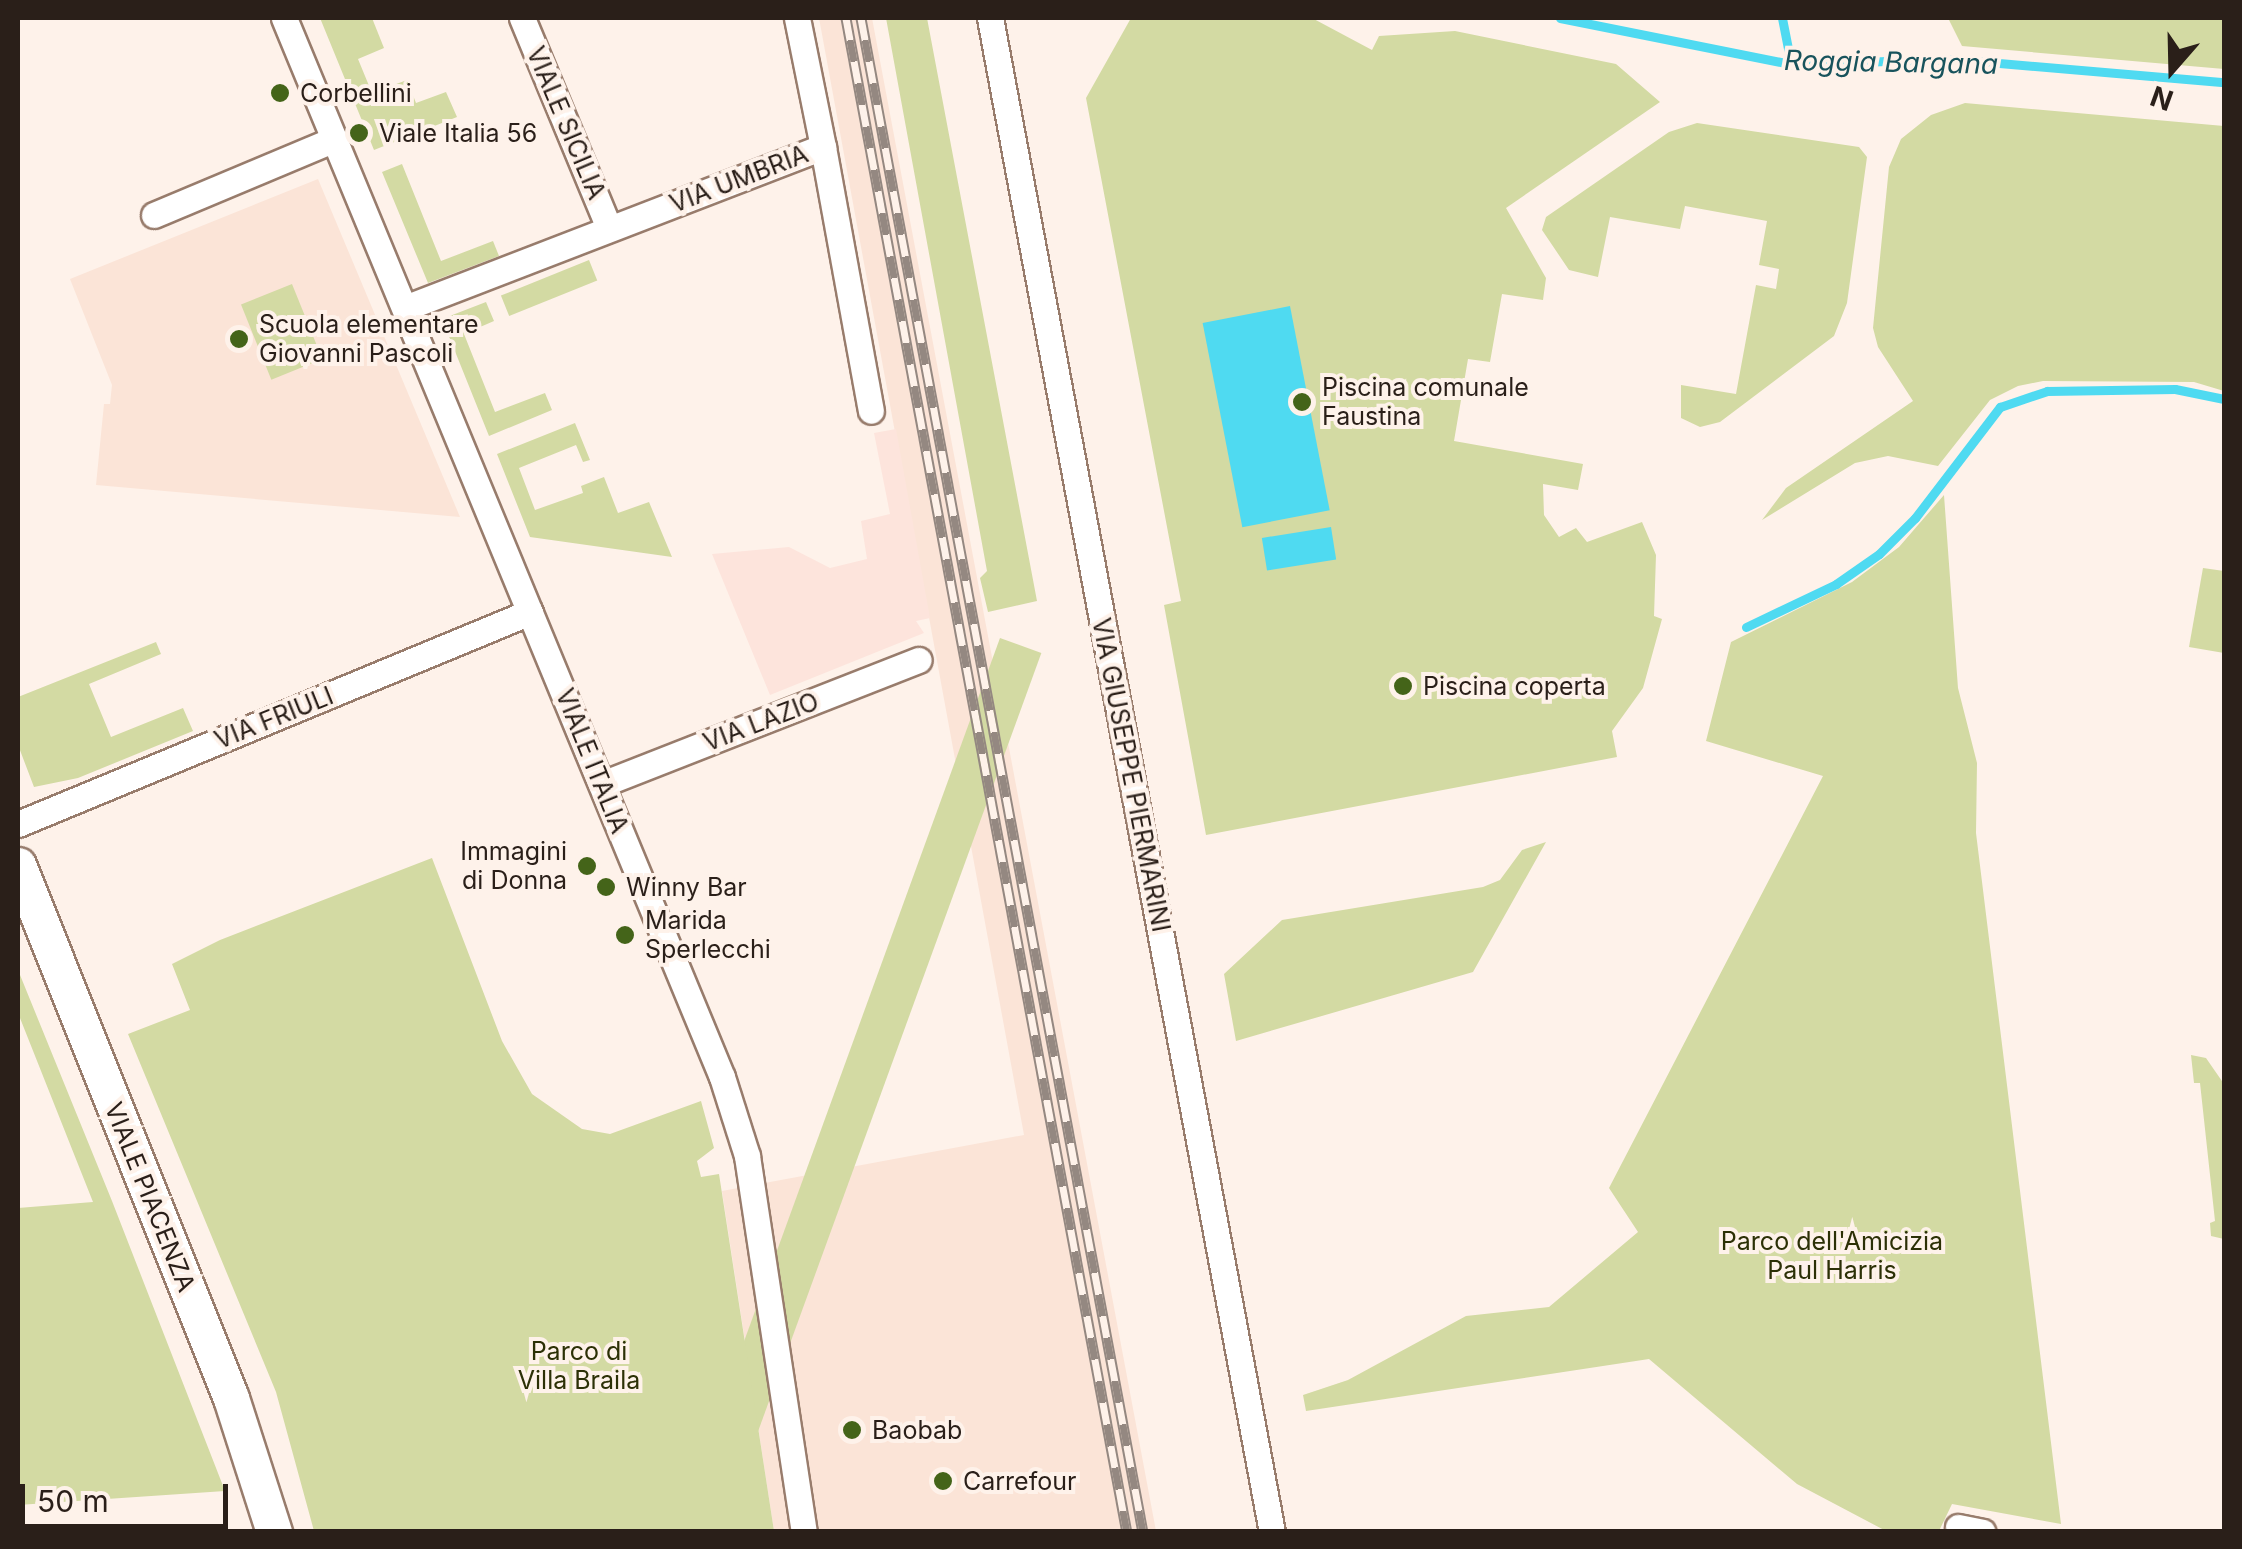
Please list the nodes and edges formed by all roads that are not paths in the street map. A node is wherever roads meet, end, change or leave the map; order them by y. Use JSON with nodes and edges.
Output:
{"nodes":[{"id":1,"x":284,"y":18,"type":"edge"},
{"id":2,"x":522,"y":18,"type":"edge"},
{"id":3,"x":797,"y":18,"type":"edge"},
{"id":4,"x":990,"y":18,"type":"edge"},
{"id":5,"x":335,"y":139,"type":"junction"},
{"id":6,"x":823,"y":147,"type":"junction"},
{"id":7,"x":154,"y":215,"type":"dead end"},
{"id":8,"x":609,"y":228,"type":"junction"},
{"id":9,"x":405,"y":308,"type":"junction"},
{"id":10,"x":872,"y":411,"type":"dead end"},
{"id":11,"x":530,"y":612,"type":"junction"},
{"id":12,"x":919,"y":660,"type":"dead end"},
{"id":13,"x":602,"y":784,"type":"junction"},
{"id":14,"x":18,"y":824,"type":"edge"},
{"id":15,"x":18,"y":866,"type":"edge"},
{"id":16,"x":274,"y":1532,"type":"edge"},
{"id":17,"x":804,"y":1532,"type":"edge"},
{"id":18,"x":1272,"y":1532,"type":"edge"}],
"edges":[{"from":1,"to":5,"type":"street","name":"VIALE ITALIA"},
{"from":2,"to":8,"type":"street","name":"VIALE SICILIA"},
{"from":3,"to":6,"type":"street"},
{"from":4,"to":18,"type":"street","name":"VIA GIUSEPPE PIERMARINI"},
{"from":5,"to":7,"type":"street"},
{"from":5,"to":9,"type":"street","name":"VIALE ITALIA"},
{"from":6,"to":8,"type":"street","name":"VIA UMBRIA"},
{"from":6,"to":10,"type":"street","name":"VIA UMBRIA"},
{"from":8,"to":9,"type":"street","name":"VIA UMBRIA"},
{"from":9,"to":11,"type":"street","name":"VIALE ITALIA"},
{"from":11,"to":13,"type":"street","name":"VIALE ITALIA"},
{"from":11,"to":14,"type":"street","name":"VIA FRIULI"},
{"from":12,"to":13,"type":"street","name":"VIA LAZIO"},
{"from":13,"to":17,"type":"street","name":"VIALE ITALIA"},
{"from":15,"to":16,"type":"street","name":"VIALE PIACENZA"}]}
